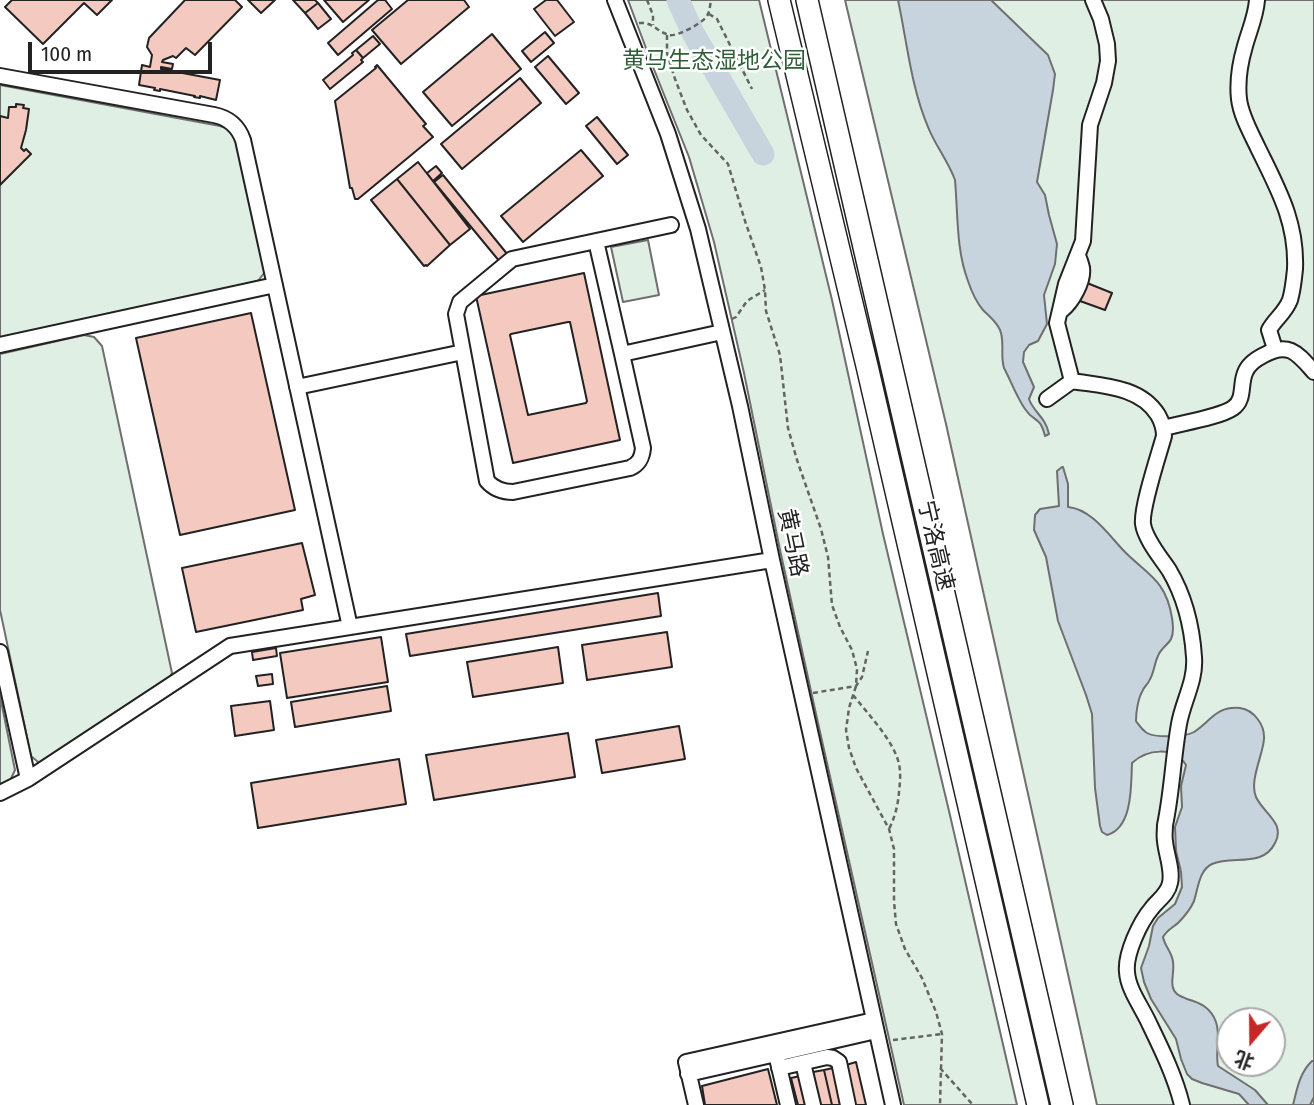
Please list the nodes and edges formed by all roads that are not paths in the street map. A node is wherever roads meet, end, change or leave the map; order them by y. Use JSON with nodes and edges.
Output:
{"nodes":[{"id":1,"x":615,"y":0,"type":"edge"},
{"id":2,"x":779,"y":0,"type":"edge"},
{"id":3,"x":807,"y":0,"type":"edge"},
{"id":4,"x":1093,"y":0,"type":"edge"},
{"id":5,"x":1257,"y":0,"type":"edge"},
{"id":6,"x":0,"y":76,"type":"edge"},
{"id":7,"x":671,"y":225,"type":"dead end"},
{"id":8,"x":596,"y":241,"type":"junction"},
{"id":9,"x":275,"y":285,"type":"junction"},
{"id":10,"x":721,"y":328,"type":"junction"},
{"id":11,"x":0,"y":345,"type":"edge"},
{"id":12,"x":1275,"y":349,"type":"junction"},
{"id":13,"x":463,"y":352,"type":"junction"},
{"id":14,"x":622,"y":354,"type":"junction"},
{"id":15,"x":1314,"y":372,"type":"edge"},
{"id":16,"x":1072,"y":381,"type":"junction"},
{"id":17,"x":297,"y":387,"type":"junction"},
{"id":18,"x":1047,"y":400,"type":"dead end"},
{"id":19,"x":1164,"y":428,"type":"junction"},
{"id":20,"x":772,"y":560,"type":"junction"},
{"id":21,"x":350,"y":627,"type":"junction"},
{"id":22,"x":0,"y":652,"type":"edge"},
{"id":23,"x":28,"y":779,"type":"junction"},
{"id":24,"x":0,"y":793,"type":"edge"},
{"id":25,"x":875,"y":1025,"type":"junction"},
{"id":26,"x":776,"y":1054,"type":"junction"},
{"id":27,"x":803,"y":1063,"type":"junction"},
{"id":28,"x":779,"y":1068,"type":"junction"},
{"id":29,"x":688,"y":1074,"type":"junction"},
{"id":30,"x":695,"y":1105,"type":"edge"},
{"id":31,"x":788,"y":1105,"type":"edge"},
{"id":32,"x":813,"y":1105,"type":"edge"},
{"id":33,"x":848,"y":1105,"type":"edge"},
{"id":34,"x":893,"y":1105,"type":"edge"},
{"id":35,"x":1038,"y":1105,"type":"edge"},
{"id":36,"x":1062,"y":1105,"type":"edge"},
{"id":37,"x":1182,"y":1105,"type":"edge"}],
"edges":[{"from":1,"to":10,"type":"street","name":"黄马路"},
{"from":2,"to":35,"type":"highway","name":"宁洛高速"},
{"from":3,"to":36,"type":"highway","name":"宁洛高速"},
{"from":4,"to":16,"type":"street"},
{"from":5,"to":12,"type":"street"},
{"from":6,"to":9,"type":"street"},
{"from":7,"to":8,"type":"street"},
{"from":8,"to":13,"type":"street"},
{"from":8,"to":14,"type":"street"},
{"from":9,"to":11,"type":"street"},
{"from":9,"to":17,"type":"street"},
{"from":10,"to":14,"type":"street"},
{"from":10,"to":20,"type":"street","name":"黄马路"},
{"from":12,"to":15,"type":"street"},
{"from":12,"to":19,"type":"street"},
{"from":13,"to":14,"type":"street"},
{"from":13,"to":17,"type":"street"},
{"from":16,"to":18,"type":"street"},
{"from":16,"to":19,"type":"street"},
{"from":17,"to":21,"type":"street"},
{"from":19,"to":37,"type":"street"},
{"from":20,"to":21,"type":"street"},
{"from":20,"to":25,"type":"street","name":"黄马路"},
{"from":21,"to":23,"type":"street"},
{"from":22,"to":23,"type":"street"},
{"from":23,"to":24,"type":"street"},
{"from":25,"to":26,"type":"street"},
{"from":25,"to":29,"type":"street"},
{"from":25,"to":34,"type":"street","name":"黄马路"},
{"from":26,"to":28,"type":"street"},
{"from":26,"to":29,"type":"street"},
{"from":27,"to":28,"type":"street"},
{"from":27,"to":32,"type":"street"},
{"from":27,"to":33,"type":"street"},
{"from":28,"to":31,"type":"street"},
{"from":29,"to":30,"type":"street"}]}
